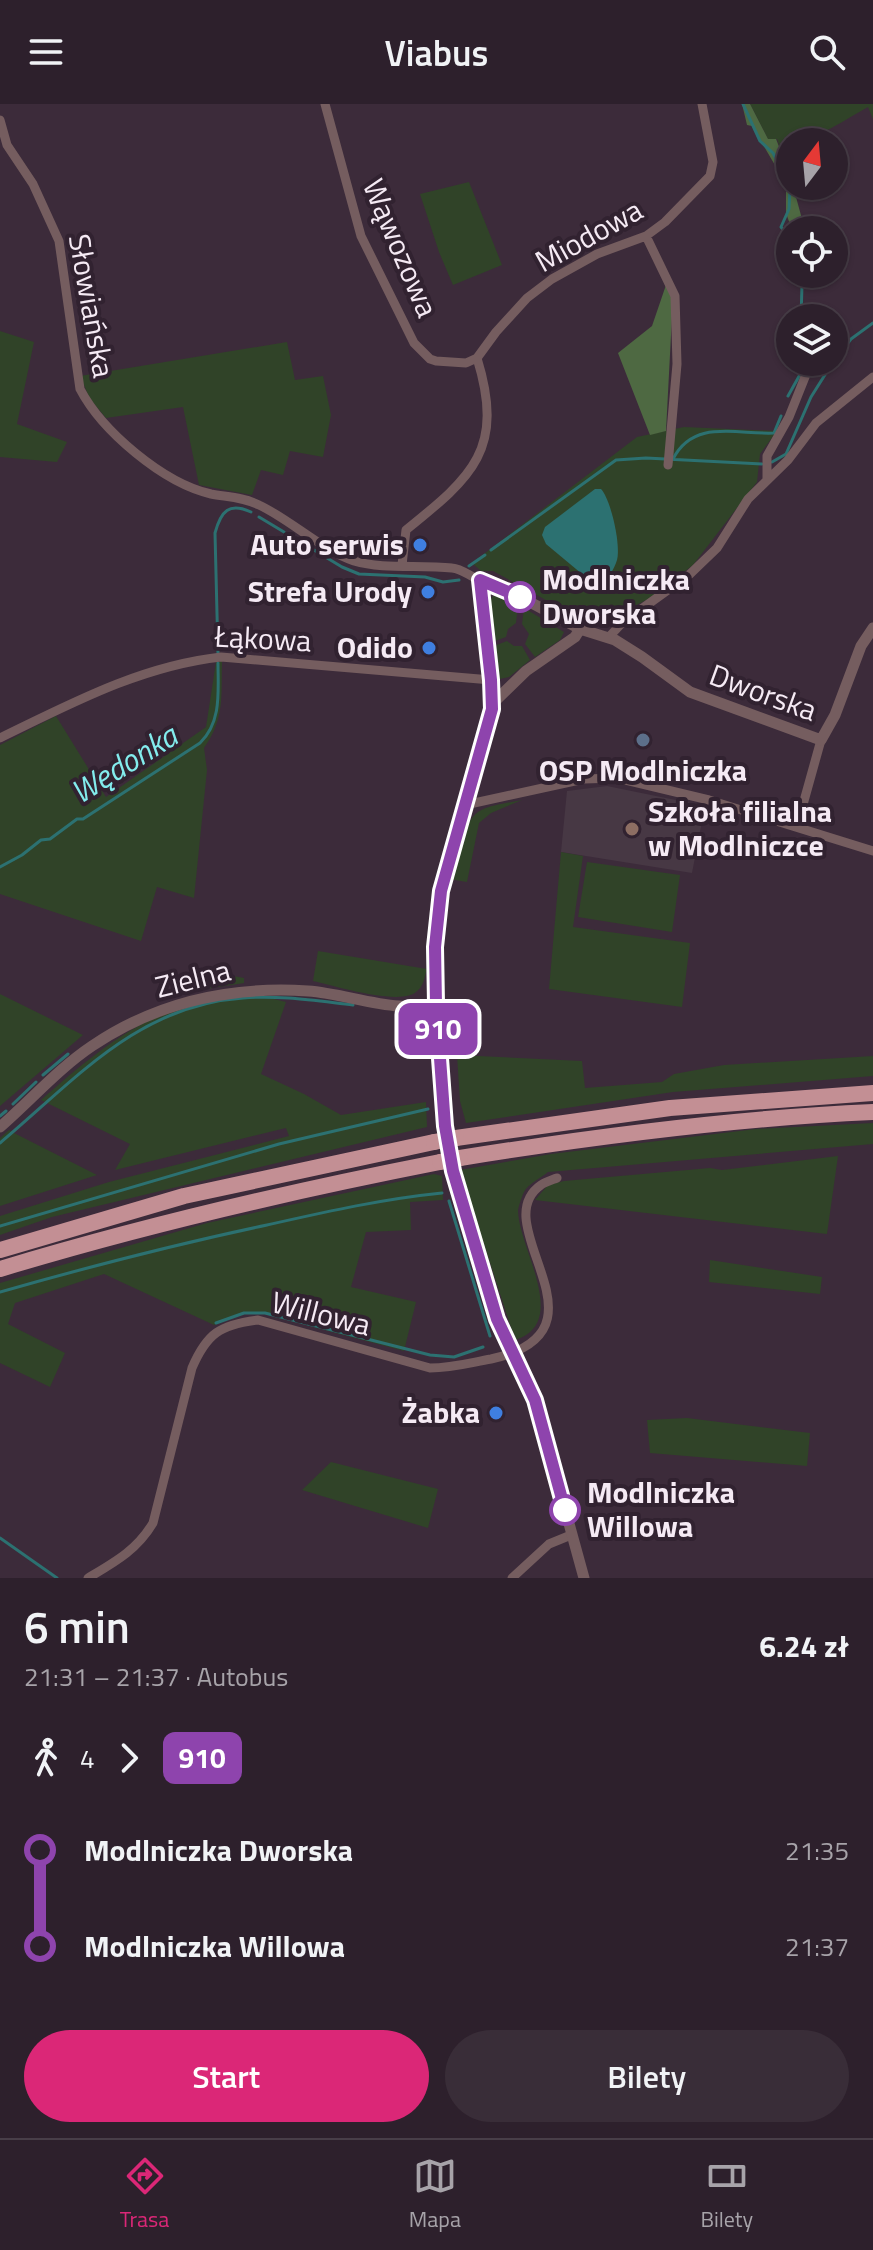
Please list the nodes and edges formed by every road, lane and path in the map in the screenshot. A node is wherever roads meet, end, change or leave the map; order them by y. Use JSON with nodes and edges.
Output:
{"nodes":[{"id":1,"x":325,"y":104,"type":"edge"},
{"id":2,"x":702,"y":104,"type":"edge"},
{"id":3,"x":0,"y":120,"type":"edge"},
{"id":4,"x":3,"y":143,"type":"edge"},
{"id":5,"x":646,"y":236,"type":"junction"},
{"id":6,"x":477,"y":358,"type":"junction"},
{"id":7,"x":805,"y":376,"type":"edge"},
{"id":8,"x":873,"y":377,"type":"edge"},
{"id":9,"x":668,"y":465,"type":"dead end"},
{"id":10,"x":767,"y":479,"type":"junction"},
{"id":11,"x":402,"y":565,"type":"junction"},
{"id":12,"x":480,"y":580,"type":"junction"},
{"id":13,"x":873,"y":628,"type":"edge"},
{"id":14,"x":580,"y":629,"type":"junction"},
{"id":15,"x":608,"y":638,"type":"junction"},
{"id":16,"x":491,"y":680,"type":"junction"},
{"id":17,"x":492,"y":704,"type":"junction"},
{"id":18,"x":0,"y":738,"type":"edge"},
{"id":19,"x":821,"y":740,"type":"junction"},
{"id":20,"x":465,"y":805,"type":"junction"},
{"id":21,"x":797,"y":826,"type":"junction"},
{"id":22,"x":873,"y":851,"type":"edge"},
{"id":23,"x":436,"y":1004,"type":"junction"},
{"id":24,"x":873,"y":1093,"type":"edge"},
{"id":25,"x":873,"y":1112,"type":"edge"},
{"id":26,"x":0,"y":1127,"type":"edge"},
{"id":27,"x":557,"y":1178,"type":"dead end"},
{"id":28,"x":0,"y":1250,"type":"edge"},
{"id":29,"x":0,"y":1269,"type":"edge"},
{"id":30,"x":512,"y":1354,"type":"junction"},
{"id":31,"x":571,"y":1535,"type":"junction"},
{"id":32,"x":88,"y":1578,"type":"edge"},
{"id":33,"x":512,"y":1578,"type":"edge"},
{"id":34,"x":584,"y":1578,"type":"edge"}],
"edges":[{"from":1,"to":6,"type":"street","name":"Wąwozowa"},
{"from":2,"to":5,"type":"street","name":"Miodowa"},
{"from":3,"to":4,"type":"street","name":"Słowiańska"},
{"from":4,"to":11,"type":"street","name":"Słowiańska"},
{"from":5,"to":6,"type":"street","name":"Miodowa"},
{"from":5,"to":9,"type":"street"},
{"from":6,"to":11,"type":"street"},
{"from":7,"to":10,"type":"street"},
{"from":8,"to":10,"type":"street"},
{"from":10,"to":15,"type":"street"},
{"from":11,"to":12,"type":"street","name":"Słowiańska"},
{"from":12,"to":14,"type":"street","name":"Dworska"},
{"from":12,"to":16,"type":"street"},
{"from":13,"to":19,"type":"street","name":"Dworska"},
{"from":14,"to":15,"type":"street","name":"Dworska"},
{"from":14,"to":17,"type":"street"},
{"from":15,"to":19,"type":"street","name":"Dworska"},
{"from":16,"to":17,"type":"street"},
{"from":16,"to":18,"type":"street","name":"Łąkowa"},
{"from":17,"to":20,"type":"street"},
{"from":19,"to":21,"type":"street"},
{"from":20,"to":21,"type":"street"},
{"from":20,"to":23,"type":"street"},
{"from":21,"to":22,"type":"street"},
{"from":23,"to":26,"type":"street","name":"Zielna"},
{"from":23,"to":30,"type":"street"},
{"from":24,"to":28,"type":"highway","bridge":true},
{"from":25,"to":29,"type":"highway","bridge":true},
{"from":27,"to":30,"type":"street"},
{"from":30,"to":31,"type":"street"},
{"from":30,"to":32,"type":"street","name":"Willowa"},
{"from":31,"to":33,"type":"street"},
{"from":31,"to":34,"type":"street"}]}
